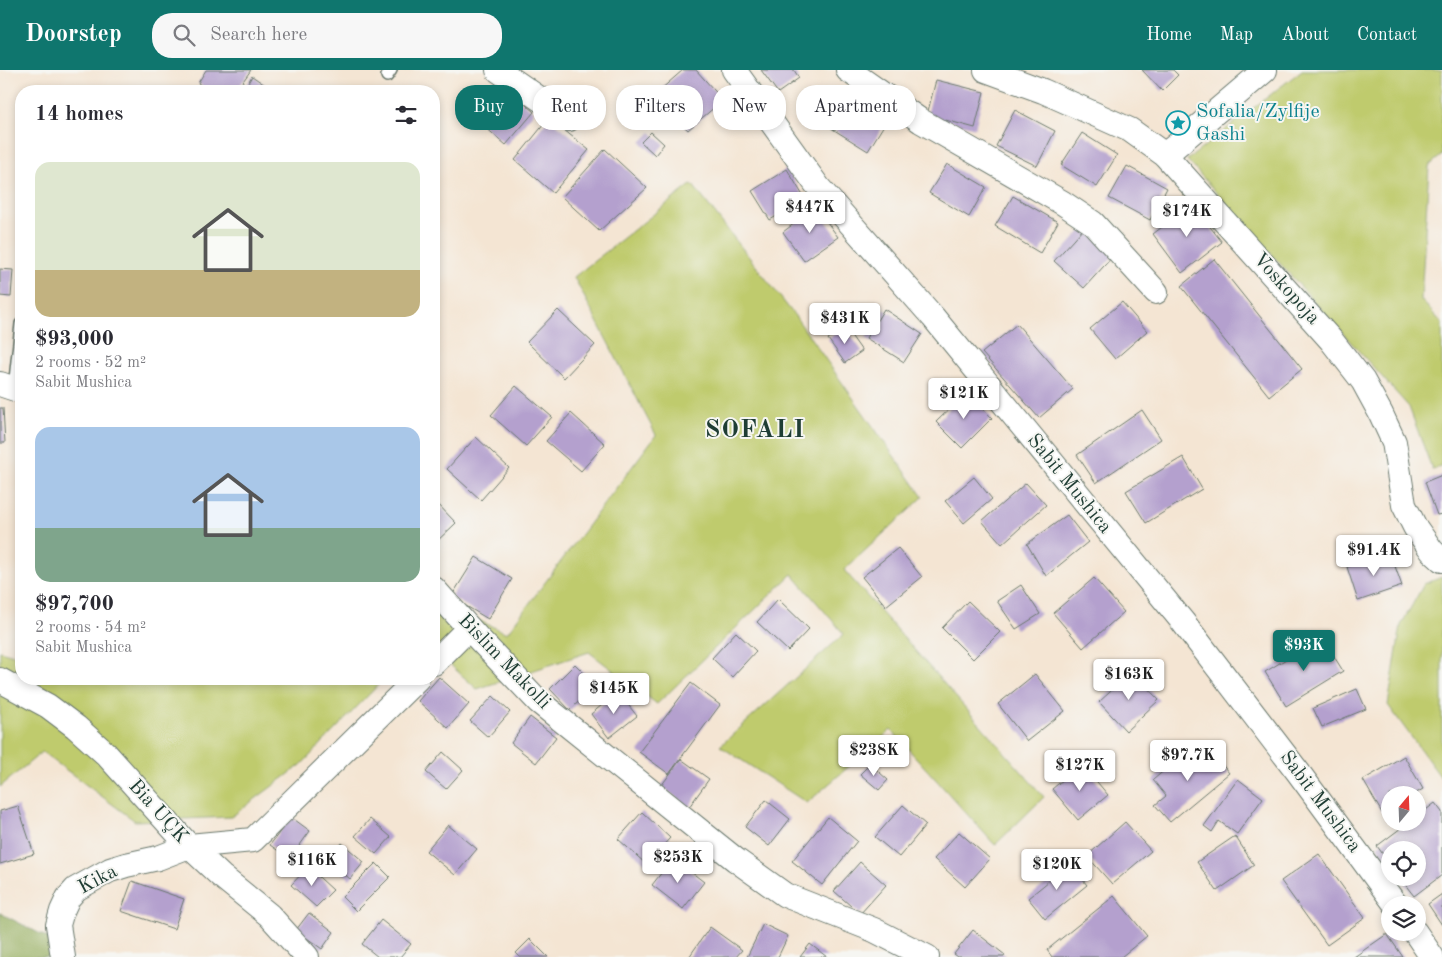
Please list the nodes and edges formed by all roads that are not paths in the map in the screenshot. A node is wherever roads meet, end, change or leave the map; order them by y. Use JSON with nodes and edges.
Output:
{"nodes":[{"id":1,"x":498,"y":70,"type":"edge"},
{"id":2,"x":734,"y":70,"type":"edge"},
{"id":3,"x":848,"y":70,"type":"edge"},
{"id":4,"x":986,"y":70,"type":"edge"},
{"id":5,"x":1265,"y":70,"type":"edge"},
{"id":6,"x":533,"y":94,"type":"edge"},
{"id":7,"x":1165,"y":155,"type":"junction"},
{"id":8,"x":1156,"y":292,"type":"dead end"},
{"id":9,"x":15,"y":367,"type":"edge"},
{"id":10,"x":12,"y":388,"type":"edge"},
{"id":11,"x":1442,"y":560,"type":"edge"},
{"id":12,"x":440,"y":596,"type":"edge"},
{"id":13,"x":469,"y":628,"type":"junction"},
{"id":14,"x":440,"y":657,"type":"edge"},
{"id":15,"x":0,"y":680,"type":"edge"},
{"id":16,"x":412,"y":685,"type":"edge"},
{"id":17,"x":189,"y":846,"type":"junction"},
{"id":18,"x":1389,"y":896,"type":"edge"},
{"id":19,"x":1421,"y":941,"type":"edge"},
{"id":20,"x":63,"y":957,"type":"edge"},
{"id":21,"x":307,"y":957,"type":"edge"},
{"id":22,"x":927,"y":957,"type":"edge"},
{"id":23,"x":1432,"y":957,"type":"edge"}],
"edges":[{"from":1,"to":6,"type":"street"},
{"from":2,"to":18,"type":"street","name":"Sabit Mushica"},
{"from":3,"to":8,"type":"street"},
{"from":4,"to":7,"type":"street","name":"Voskopoja"},
{"from":5,"to":7,"type":"street"},
{"from":7,"to":11,"type":"street","name":"Voskopoja"},
{"from":9,"to":10,"type":"lane"},
{"from":12,"to":13,"type":"street","name":"Bislim Makolli"},
{"from":13,"to":14,"type":"street"},
{"from":13,"to":22,"type":"street","name":"Bislim Makolli"},
{"from":15,"to":17,"type":"street","name":"Bia UÇK"},
{"from":16,"to":17,"type":"street","name":"Kika"},
{"from":17,"to":20,"type":"street","name":"Kika"},
{"from":17,"to":21,"type":"street","name":"Bia UÇK"},
{"from":19,"to":23,"type":"street"}]}
